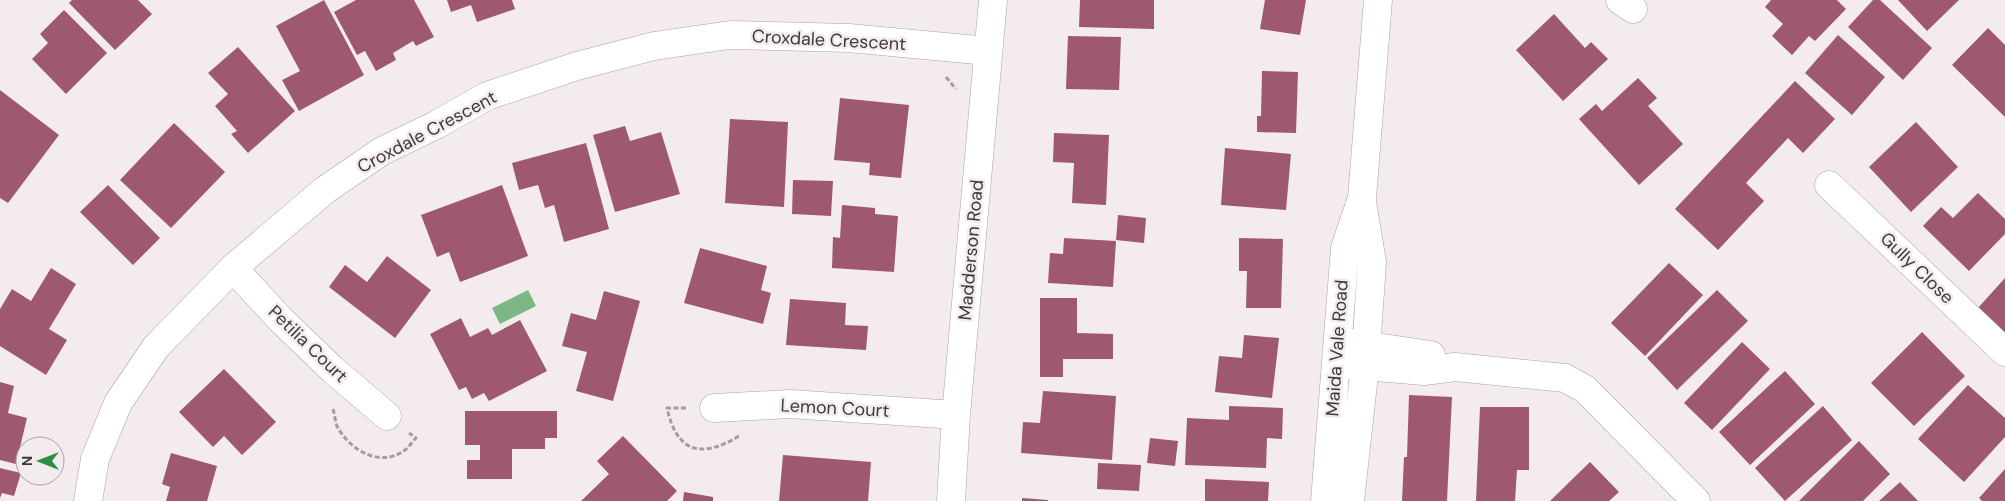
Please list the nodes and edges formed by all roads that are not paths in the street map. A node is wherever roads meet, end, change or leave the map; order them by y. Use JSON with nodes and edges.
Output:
{"nodes":[{"id":1,"x":993,"y":0,"type":"edge"},
{"id":2,"x":1378,"y":0,"type":"edge"},
{"id":3,"x":988,"y":51,"type":"junction"},
{"id":4,"x":1829,"y":185,"type":"dead end"},
{"id":5,"x":1362,"y":198,"type":"junction"},
{"id":6,"x":233,"y":268,"type":"junction"},
{"id":7,"x":2005,"y":352,"type":"edge"},
{"id":8,"x":1338,"y":353,"type":"junction"},
{"id":9,"x":1365,"y":355,"type":"junction"},
{"id":10,"x":714,"y":408,"type":"dead end"},
{"id":11,"x":956,"y":415,"type":"junction"},
{"id":12,"x":387,"y":416,"type":"road end"},
{"id":13,"x":88,"y":501,"type":"edge"},
{"id":14,"x":951,"y":501,"type":"edge"},
{"id":15,"x":1325,"y":501,"type":"edge"},
{"id":16,"x":1350,"y":501,"type":"edge"},
{"id":17,"x":1696,"y":501,"type":"edge"}],
"edges":[{"from":1,"to":3,"type":"street","name":"Madderson Road"},
{"from":2,"to":5,"type":"street","name":"Maida Vale Road"},
{"from":3,"to":6,"type":"street","name":"Croxdale Crescent"},
{"from":3,"to":11,"type":"street","name":"Madderson Road"},
{"from":4,"to":7,"type":"street","name":"Gully Close"},
{"from":5,"to":8,"type":"street","name":"Maida Vale Road"},
{"from":5,"to":9,"type":"street","name":"Maida Vale Road"},
{"from":6,"to":12,"type":"street","name":"Petilia Court"},
{"from":6,"to":13,"type":"street","name":"Croxdale Crescent"},
{"from":8,"to":9,"type":"street"},
{"from":8,"to":15,"type":"street","name":"Maida Vale Road"},
{"from":9,"to":16,"type":"street","name":"Maida Vale Road"},
{"from":9,"to":17,"type":"street"},
{"from":10,"to":11,"type":"street","name":"Lemon Court"},
{"from":11,"to":14,"type":"street","name":"Madderson Road"}]}
